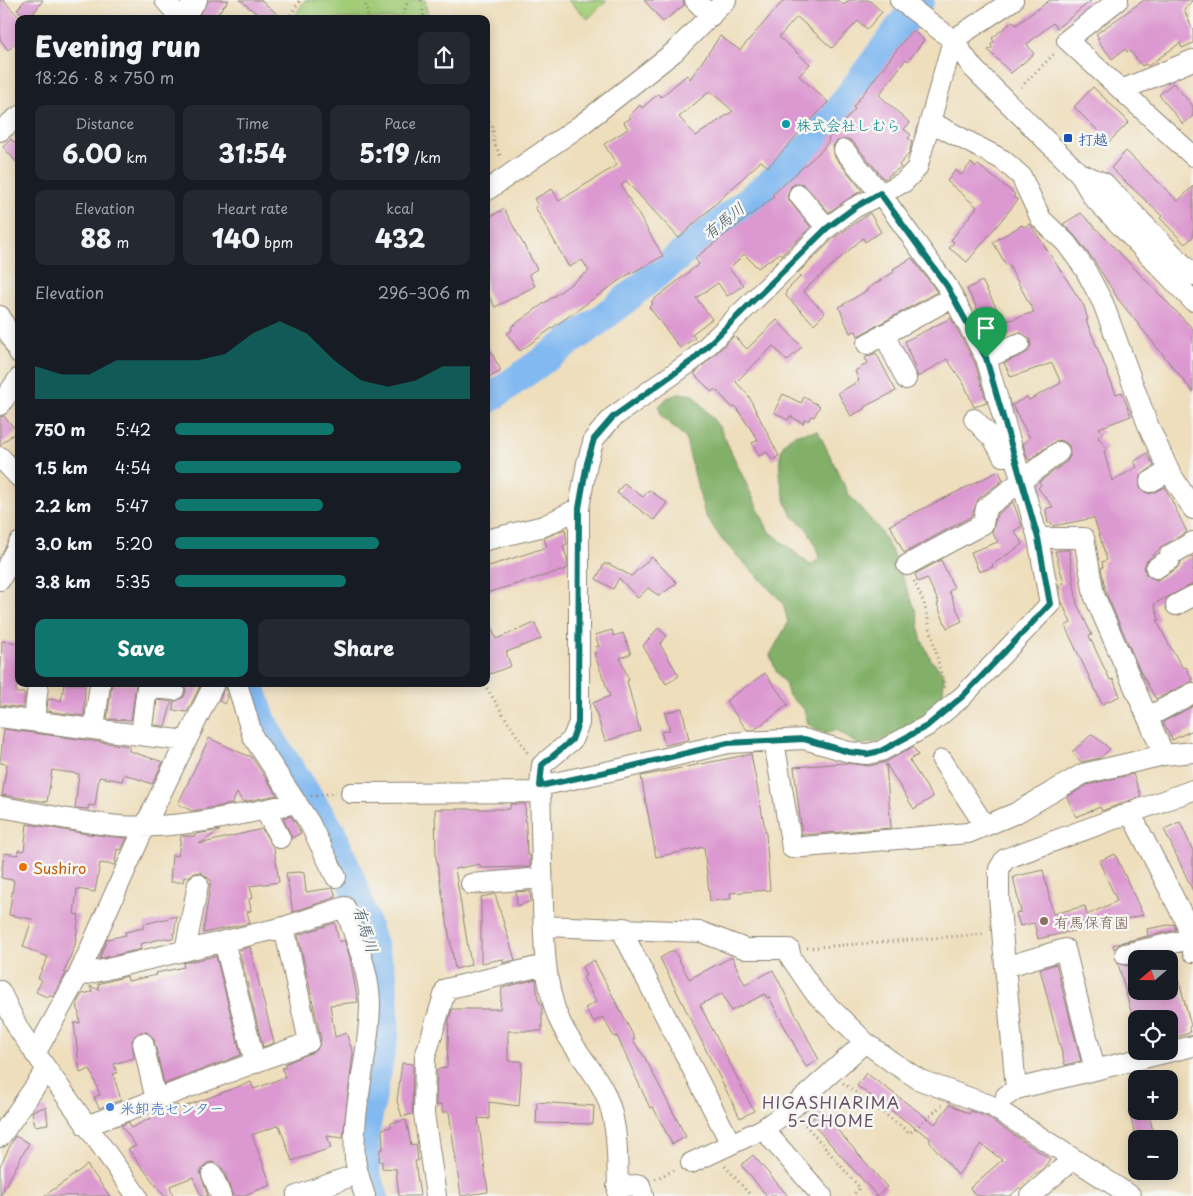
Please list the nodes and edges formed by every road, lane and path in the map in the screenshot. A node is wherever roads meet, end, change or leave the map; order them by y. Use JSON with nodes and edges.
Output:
{"nodes":[{"id":1,"x":165,"y":0,"type":"edge"},
{"id":2,"x":197,"y":0,"type":"edge"},
{"id":3,"x":300,"y":0,"type":"edge"},
{"id":4,"x":365,"y":0,"type":"edge"},
{"id":5,"x":408,"y":0,"type":"edge"},
{"id":6,"x":421,"y":0,"type":"edge"},
{"id":7,"x":695,"y":0,"type":"edge"},
{"id":8,"x":726,"y":0,"type":"edge"},
{"id":9,"x":1013,"y":0,"type":"edge"},
{"id":10,"x":1118,"y":0,"type":"edge"},
{"id":11,"x":903,"y":2,"type":"edge"},
{"id":12,"x":178,"y":15,"type":"edge"},
{"id":13,"x":184,"y":15,"type":"edge"},
{"id":14,"x":291,"y":15,"type":"edge"},
{"id":15,"x":367,"y":15,"type":"edge"},
{"id":16,"x":403,"y":15,"type":"edge"},
{"id":17,"x":423,"y":15,"type":"edge"},
{"id":18,"x":710,"y":16,"type":"junction"},
{"id":19,"x":952,"y":40,"type":"junction"},
{"id":20,"x":1067,"y":40,"type":"junction"},
{"id":21,"x":1193,"y":60,"type":"edge"},
{"id":22,"x":1021,"y":87,"type":"dead end"},
{"id":23,"x":1122,"y":90,"type":"junction"},
{"id":24,"x":931,"y":122,"type":"junction"},
{"id":25,"x":490,"y":124,"type":"edge"},
{"id":26,"x":494,"y":143,"type":"dead end"},
{"id":27,"x":844,"y":150,"type":"dead end"},
{"id":28,"x":1193,"y":156,"type":"edge"},
{"id":29,"x":1079,"y":173,"type":"junction"},
{"id":30,"x":490,"y":188,"type":"edge"},
{"id":31,"x":880,"y":193,"type":"junction"},
{"id":32,"x":798,"y":195,"type":"dead end"},
{"id":33,"x":827,"y":228,"type":"junction"},
{"id":34,"x":1193,"y":275,"type":"edge"},
{"id":35,"x":952,"y":297,"type":"junction"},
{"id":36,"x":1193,"y":301,"type":"edge"},
{"id":37,"x":0,"y":316,"type":"edge"},
{"id":38,"x":884,"y":334,"type":"junction"},
{"id":39,"x":867,"y":344,"type":"dead end"},
{"id":40,"x":1020,"y":344,"type":"dead end"},
{"id":41,"x":15,"y":345,"type":"edge"},
{"id":42,"x":986,"y":358,"type":"junction"},
{"id":43,"x":906,"y":379,"type":"dead end"},
{"id":44,"x":15,"y":384,"type":"edge"},
{"id":45,"x":0,"y":405,"type":"edge"},
{"id":46,"x":974,"y":419,"type":"dead end"},
{"id":47,"x":1058,"y":452,"type":"dead end"},
{"id":48,"x":1014,"y":454,"type":"junction"},
{"id":49,"x":0,"y":457,"type":"edge"},
{"id":50,"x":1169,"y":471,"type":"junction"},
{"id":51,"x":15,"y":473,"type":"edge"},
{"id":52,"x":1021,"y":480,"type":"junction"},
{"id":53,"x":1150,"y":482,"type":"dead end"},
{"id":54,"x":579,"y":508,"type":"junction"},
{"id":55,"x":1193,"y":509,"type":"edge"},
{"id":56,"x":1038,"y":538,"type":"junction"},
{"id":57,"x":490,"y":539,"type":"edge"},
{"id":58,"x":1193,"y":542,"type":"edge"},
{"id":59,"x":15,"y":553,"type":"edge"},
{"id":60,"x":907,"y":565,"type":"joint"},
{"id":61,"x":1156,"y":568,"type":"dead end"},
{"id":62,"x":6,"y":574,"type":"edge"},
{"id":63,"x":38,"y":687,"type":"edge"},
{"id":64,"x":100,"y":687,"type":"edge"},
{"id":65,"x":147,"y":687,"type":"edge"},
{"id":66,"x":154,"y":687,"type":"edge"},
{"id":67,"x":213,"y":687,"type":"edge"},
{"id":68,"x":238,"y":687,"type":"edge"},
{"id":69,"x":486,"y":687,"type":"edge"},
{"id":70,"x":174,"y":690,"type":"dead end"},
{"id":71,"x":1193,"y":693,"type":"edge"},
{"id":72,"x":949,"y":707,"type":"junction"},
{"id":73,"x":0,"y":717,"type":"edge"},
{"id":74,"x":1148,"y":717,"type":"junction"},
{"id":75,"x":34,"y":721,"type":"junction"},
{"id":76,"x":94,"y":729,"type":"junction"},
{"id":77,"x":141,"y":735,"type":"junction"},
{"id":78,"x":186,"y":741,"type":"junction"},
{"id":79,"x":774,"y":741,"type":"junction"},
{"id":80,"x":1193,"y":752,"type":"edge"},
{"id":81,"x":1164,"y":755,"type":"junction"},
{"id":82,"x":942,"y":760,"type":"dead end"},
{"id":83,"x":540,"y":784,"type":"junction"},
{"id":84,"x":1193,"y":790,"type":"edge"},
{"id":85,"x":343,"y":793,"type":"joint"},
{"id":86,"x":315,"y":794,"type":"dead end"},
{"id":87,"x":297,"y":803,"type":"junction"},
{"id":88,"x":0,"y":807,"type":"edge"},
{"id":89,"x":265,"y":810,"type":"junction"},
{"id":90,"x":1130,"y":812,"type":"junction"},
{"id":91,"x":145,"y":826,"type":"junction"},
{"id":92,"x":985,"y":826,"type":"junction"},
{"id":93,"x":280,"y":838,"type":"dead end"},
{"id":94,"x":336,"y":877,"type":"dead end"},
{"id":95,"x":542,"y":878,"type":"junction"},
{"id":96,"x":198,"y":884,"type":"dead end"},
{"id":97,"x":471,"y":884,"type":"dead end"},
{"id":98,"x":544,"y":926,"type":"junction"},
{"id":99,"x":284,"y":927,"type":"junction"},
{"id":100,"x":624,"y":928,"type":"junction"},
{"id":101,"x":1002,"y":932,"type":"junction"},
{"id":102,"x":224,"y":941,"type":"junction"},
{"id":103,"x":1191,"y":945,"type":"edge"},
{"id":104,"x":789,"y":950,"type":"junction"},
{"id":105,"x":185,"y":951,"type":"junction"},
{"id":106,"x":1125,"y":954,"type":"dead end"},
{"id":107,"x":546,"y":965,"type":"junction"},
{"id":108,"x":1005,"y":967,"type":"junction"},
{"id":109,"x":78,"y":976,"type":"junction"},
{"id":110,"x":0,"y":991,"type":"edge"},
{"id":111,"x":865,"y":1042,"type":"junction"},
{"id":112,"x":143,"y":1044,"type":"dead end"},
{"id":113,"x":1193,"y":1046,"type":"edge"},
{"id":114,"x":35,"y":1054,"type":"junction"},
{"id":115,"x":255,"y":1062,"type":"junction"},
{"id":116,"x":1095,"y":1070,"type":"junction"},
{"id":117,"x":46,"y":1071,"type":"junction"},
{"id":118,"x":830,"y":1073,"type":"junction"},
{"id":119,"x":1016,"y":1089,"type":"junction"},
{"id":120,"x":952,"y":1091,"type":"junction"},
{"id":121,"x":156,"y":1100,"type":"junction"},
{"id":122,"x":992,"y":1106,"type":"junction"},
{"id":123,"x":791,"y":1109,"type":"junction"},
{"id":124,"x":86,"y":1126,"type":"junction"},
{"id":125,"x":763,"y":1130,"type":"junction"},
{"id":126,"x":0,"y":1137,"type":"edge"},
{"id":127,"x":722,"y":1148,"type":"junction"},
{"id":128,"x":1073,"y":1159,"type":"junction"},
{"id":129,"x":691,"y":1163,"type":"joint"},
{"id":130,"x":212,"y":1174,"type":"dead end"},
{"id":131,"x":357,"y":1174,"type":"junction"},
{"id":132,"x":618,"y":1191,"type":"edge"},
{"id":133,"x":641,"y":1191,"type":"edge"},
{"id":134,"x":137,"y":1196,"type":"edge"},
{"id":135,"x":221,"y":1196,"type":"edge"},
{"id":136,"x":297,"y":1196,"type":"edge"},
{"id":137,"x":366,"y":1196,"type":"edge"},
{"id":138,"x":436,"y":1196,"type":"edge"},
{"id":139,"x":751,"y":1196,"type":"edge"},
{"id":140,"x":822,"y":1196,"type":"edge"},
{"id":141,"x":852,"y":1196,"type":"edge"},
{"id":142,"x":1030,"y":1196,"type":"edge"},
{"id":143,"x":1131,"y":1196,"type":"edge"}],
"edges":[{"from":1,"to":12,"type":"street"},
{"from":2,"to":13,"type":"street"},
{"from":3,"to":14,"type":"path"},
{"from":4,"to":15,"type":"path"},
{"from":5,"to":16,"type":"path"},
{"from":6,"to":17,"type":"path"},
{"from":7,"to":18,"type":"street"},
{"from":8,"to":18,"type":"street"},
{"from":9,"to":19,"type":"street"},
{"from":10,"to":20,"type":"street"},
{"from":11,"to":19,"type":"street"},
{"from":18,"to":30,"type":"street"},
{"from":19,"to":24,"type":"street"},
{"from":19,"to":29,"type":"street"},
{"from":20,"to":22,"type":"path"},
{"from":20,"to":23,"type":"street"},
{"from":21,"to":23,"type":"street"},
{"from":23,"to":28,"type":"street"},
{"from":24,"to":31,"type":"street"},
{"from":24,"to":50,"type":"street"},
{"from":25,"to":26,"type":"path"},
{"from":27,"to":31,"type":"street"},
{"from":29,"to":34,"type":"street"},
{"from":29,"to":36,"type":"street"},
{"from":31,"to":33,"type":"street"},
{"from":31,"to":35,"type":"street"},
{"from":32,"to":33,"type":"street"},
{"from":33,"to":54,"type":"street"},
{"from":35,"to":38,"type":"street"},
{"from":35,"to":42,"type":"street"},
{"from":37,"to":41,"type":"street"},
{"from":38,"to":39,"type":"street"},
{"from":38,"to":43,"type":"street"},
{"from":40,"to":42,"type":"street"},
{"from":42,"to":48,"type":"street"},
{"from":44,"to":45,"type":"street"},
{"from":46,"to":48,"type":"street"},
{"from":47,"to":52,"type":"street"},
{"from":48,"to":52,"type":"street"},
{"from":49,"to":51,"type":"street"},
{"from":50,"to":53,"type":"street"},
{"from":50,"to":55,"type":"street"},
{"from":52,"to":56,"type":"street"},
{"from":52,"to":60,"type":"street"},
{"from":54,"to":57,"type":"street"},
{"from":54,"to":83,"type":"street"},
{"from":56,"to":72,"type":"street"},
{"from":56,"to":74,"type":"street"},
{"from":58,"to":61,"type":"street"},
{"from":59,"to":62,"type":"street"},
{"from":60,"to":72,"type":"path"},
{"from":63,"to":75,"type":"street"},
{"from":64,"to":76,"type":"street"},
{"from":65,"to":77,"type":"street"},
{"from":66,"to":70,"type":"street"},
{"from":67,"to":78,"type":"street"},
{"from":68,"to":87,"type":"street"},
{"from":69,"to":83,"type":"path"},
{"from":71,"to":74,"type":"street"},
{"from":72,"to":79,"type":"street"},
{"from":73,"to":75,"type":"street"},
{"from":74,"to":81,"type":"street"},
{"from":75,"to":76,"type":"street"},
{"from":76,"to":77,"type":"street"},
{"from":77,"to":78,"type":"street"},
{"from":78,"to":91,"type":"street"},
{"from":79,"to":83,"type":"street"},
{"from":79,"to":92,"type":"street"},
{"from":80,"to":81,"type":"street"},
{"from":81,"to":92,"type":"street"},
{"from":82,"to":92,"type":"street"},
{"from":83,"to":85,"type":"street"},
{"from":83,"to":95,"type":"street"},
{"from":84,"to":90,"type":"street"},
{"from":85,"to":86,"type":"path"},
{"from":87,"to":89,"type":"street"},
{"from":87,"to":94,"type":"street"},
{"from":88,"to":91,"type":"street"},
{"from":89,"to":91,"type":"street"},
{"from":89,"to":93,"type":"street"},
{"from":90,"to":101,"type":"street"},
{"from":90,"to":103,"type":"street"},
{"from":91,"to":109,"type":"street"},
{"from":95,"to":97,"type":"street"},
{"from":95,"to":98,"type":"street"},
{"from":96,"to":105,"type":"street"},
{"from":98,"to":100,"type":"street"},
{"from":98,"to":107,"type":"street"},
{"from":99,"to":102,"type":"street"},
{"from":99,"to":115,"type":"street"},
{"from":99,"to":131,"type":"street"},
{"from":100,"to":104,"type":"street"},
{"from":100,"to":127,"type":"street"},
{"from":101,"to":104,"type":"path"},
{"from":101,"to":108,"type":"street"},
{"from":102,"to":105,"type":"street"},
{"from":102,"to":115,"type":"street"},
{"from":103,"to":106,"type":"street"},
{"from":104,"to":111,"type":"street"},
{"from":105,"to":109,"type":"street"},
{"from":107,"to":132,"type":"street"},
{"from":107,"to":138,"type":"street"},
{"from":108,"to":116,"type":"street"},
{"from":108,"to":119,"type":"street"},
{"from":109,"to":114,"type":"street"},
{"from":110,"to":114,"type":"street"},
{"from":111,"to":118,"type":"street"},
{"from":111,"to":120,"type":"street"},
{"from":112,"to":121,"type":"street"},
{"from":113,"to":116,"type":"street"},
{"from":114,"to":117,"type":"street"},
{"from":115,"to":121,"type":"street"},
{"from":116,"to":119,"type":"street"},
{"from":117,"to":124,"type":"street"},
{"from":117,"to":126,"type":"street"},
{"from":118,"to":120,"type":"path"},
{"from":118,"to":123,"type":"street"},
{"from":119,"to":122,"type":"street"},
{"from":120,"to":122,"type":"street"},
{"from":121,"to":124,"type":"street"},
{"from":122,"to":128,"type":"street"},
{"from":123,"to":125,"type":"street"},
{"from":123,"to":141,"type":"path"},
{"from":124,"to":134,"type":"street"},
{"from":125,"to":127,"type":"street"},
{"from":125,"to":140,"type":"street"},
{"from":127,"to":129,"type":"street"},
{"from":127,"to":139,"type":"path"},
{"from":128,"to":142,"type":"street"},
{"from":128,"to":143,"type":"street"},
{"from":129,"to":133,"type":"path"},
{"from":130,"to":135,"type":"street"},
{"from":131,"to":136,"type":"street"},
{"from":131,"to":137,"type":"street"},
{"from":132,"to":133,"type":"street"}]}
